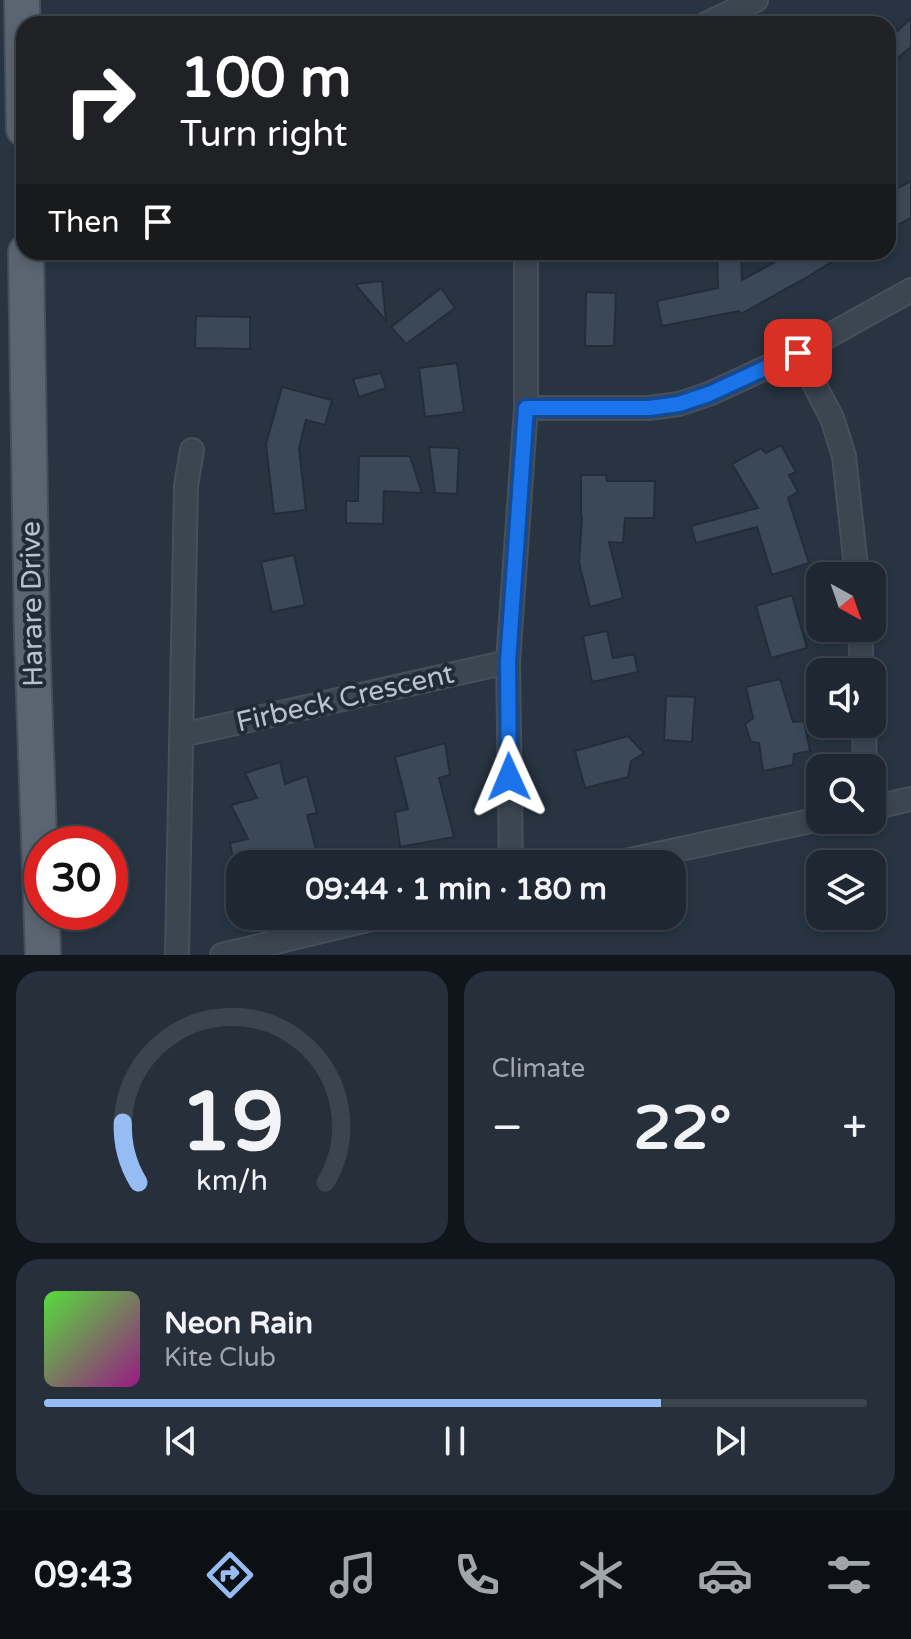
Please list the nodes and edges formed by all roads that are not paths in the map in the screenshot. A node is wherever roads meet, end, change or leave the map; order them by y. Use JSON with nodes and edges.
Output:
{"nodes":[{"id":1,"x":756,"y":0,"type":"edge"},
{"id":2,"x":723,"y":16,"type":"edge"},
{"id":3,"x":26,"y":260,"type":"edge"},
{"id":4,"x":526,"y":260,"type":"edge"},
{"id":5,"x":911,"y":290,"type":"edge"},
{"id":6,"x":798,"y":353,"type":"junction"},
{"id":7,"x":526,"y":408,"type":"junction"},
{"id":8,"x":192,"y":450,"type":"dead end"},
{"id":9,"x":855,"y":562,"type":"edge"},
{"id":10,"x":508,"y":662,"type":"junction"},
{"id":11,"x":182,"y":735,"type":"junction"},
{"id":12,"x":911,"y":799,"type":"edge"},
{"id":13,"x":886,"y":805,"type":"edge"},
{"id":14,"x":806,"y":822,"type":"edge"},
{"id":15,"x":511,"y":850,"type":"edge"},
{"id":16,"x":676,"y":850,"type":"edge"},
{"id":17,"x":326,"y":930,"type":"edge"},
{"id":18,"x":43,"y":955,"type":"edge"},
{"id":19,"x":177,"y":955,"type":"edge"},
{"id":20,"x":222,"y":955,"type":"edge"}],
"edges":[{"from":1,"to":2,"type":"street"},
{"from":3,"to":18,"type":"main road","name":"Harare Drive"},
{"from":4,"to":7,"type":"street"},
{"from":5,"to":6,"type":"street"},
{"from":6,"to":7,"type":"street"},
{"from":6,"to":9,"type":"street"},
{"from":7,"to":10,"type":"street"},
{"from":8,"to":11,"type":"street"},
{"from":10,"to":11,"type":"street","name":"Firbeck Crescent"},
{"from":10,"to":15,"type":"street"},
{"from":11,"to":19,"type":"street"},
{"from":12,"to":13,"type":"street"},
{"from":14,"to":16,"type":"street"},
{"from":17,"to":20,"type":"street"}]}
